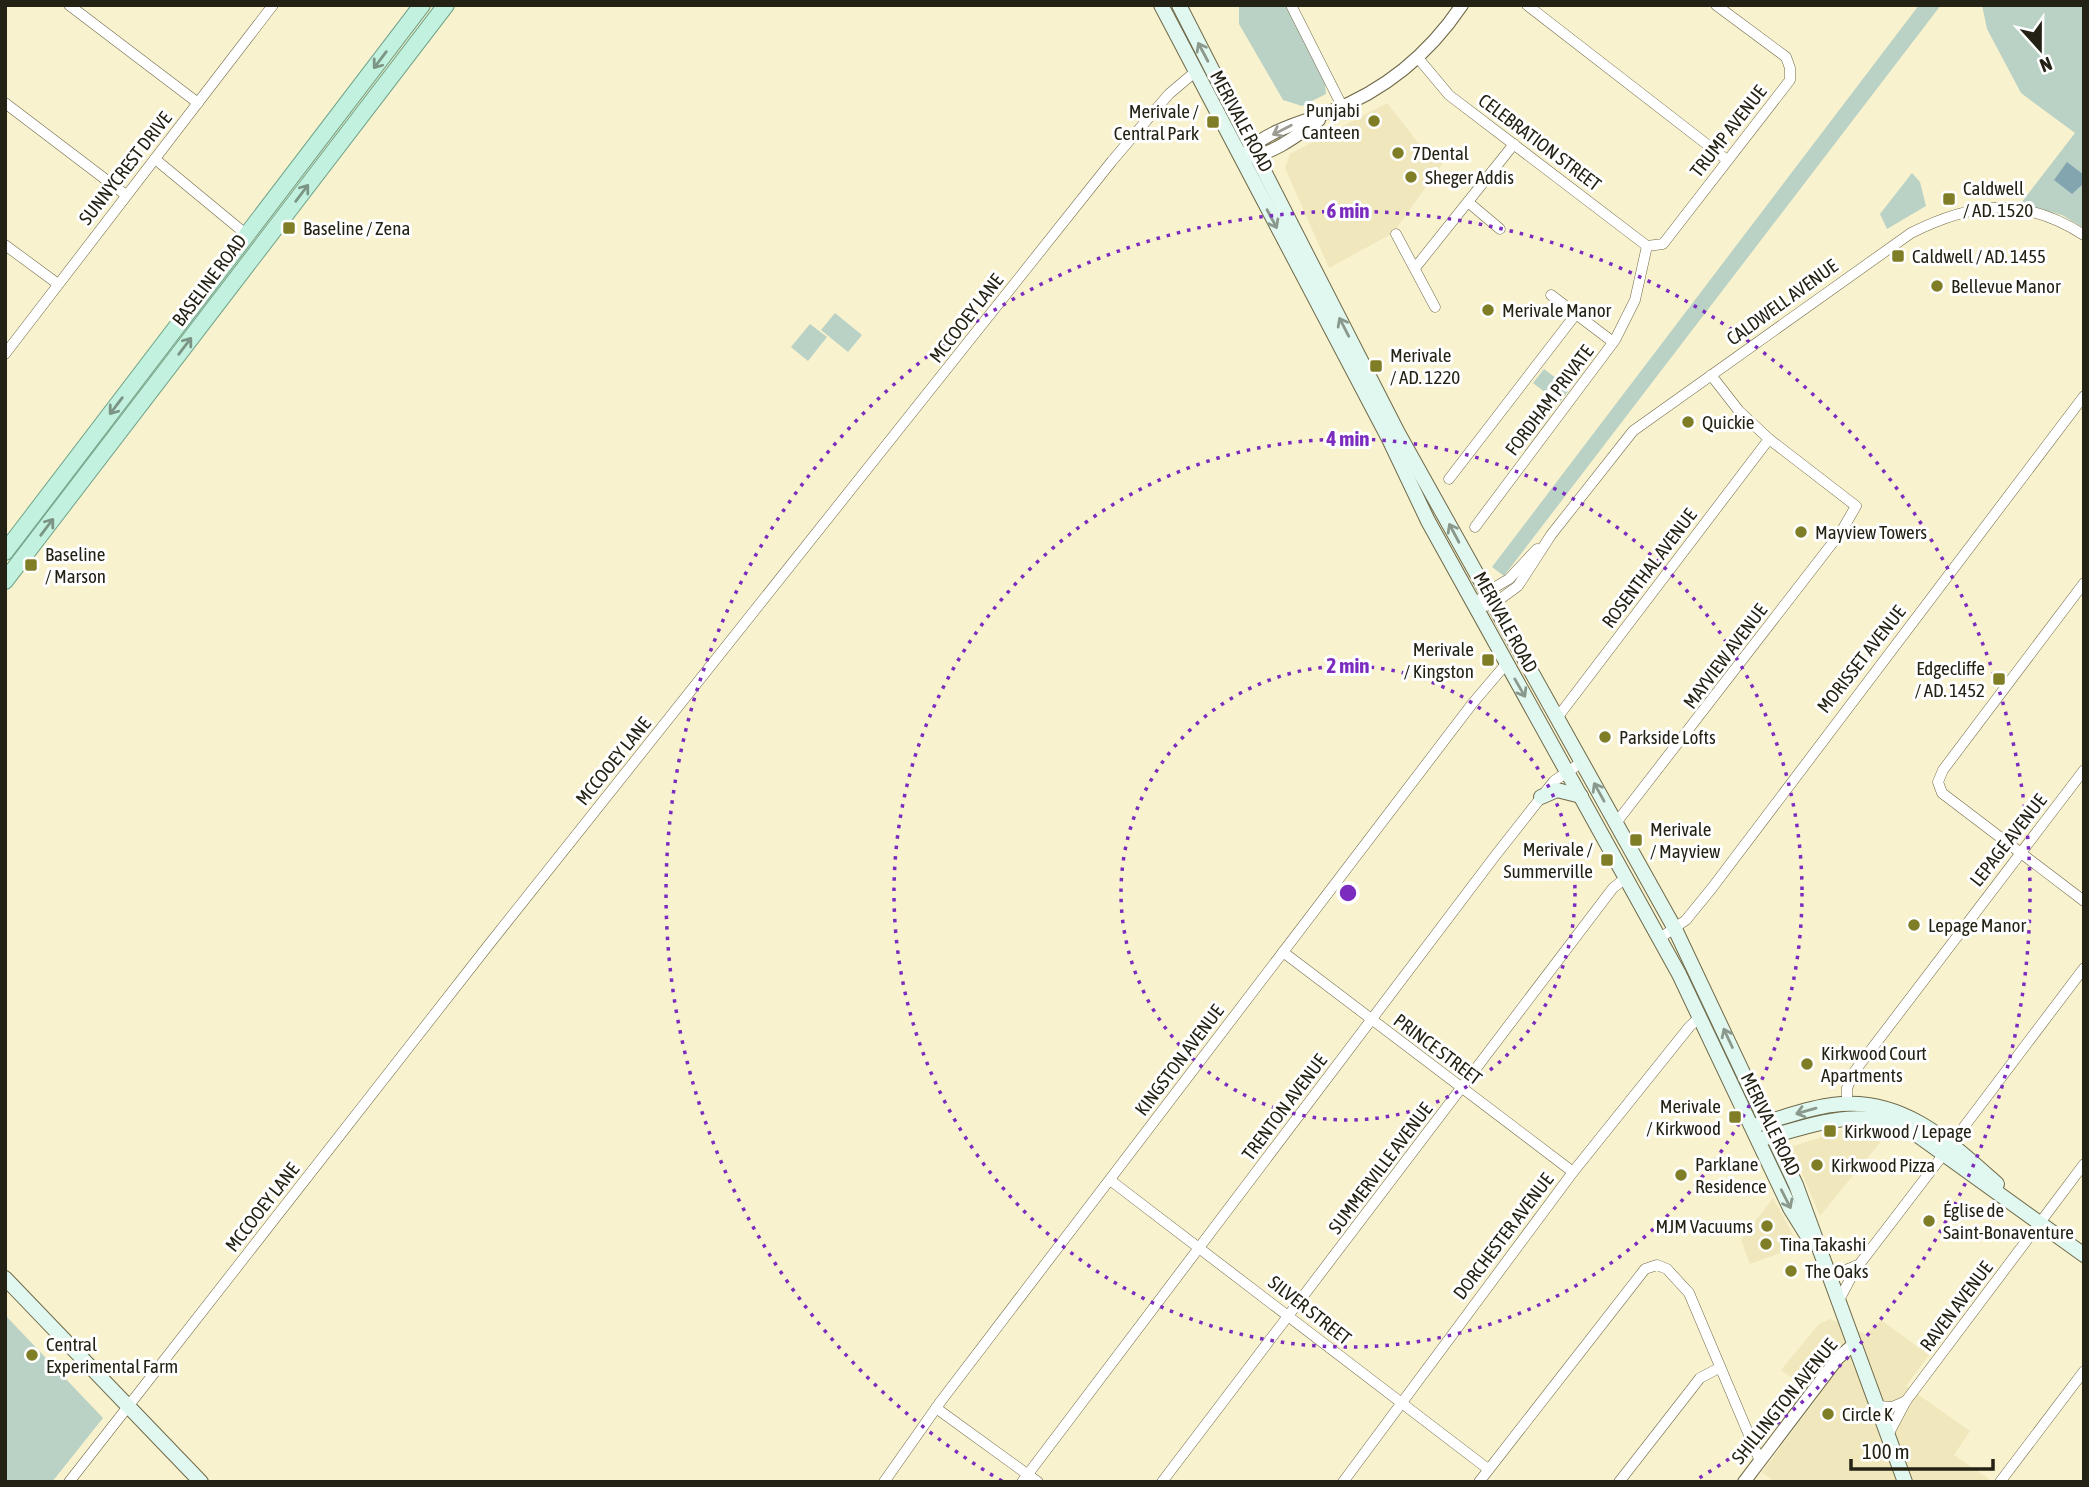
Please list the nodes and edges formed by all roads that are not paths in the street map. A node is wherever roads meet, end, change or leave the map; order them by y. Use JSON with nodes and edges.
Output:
{"nodes":[{"id":1,"x":69,"y":5,"type":"edge"},
{"id":2,"x":259,"y":5,"type":"edge"},
{"id":3,"x":422,"y":5,"type":"edge"},
{"id":4,"x":446,"y":5,"type":"edge"},
{"id":5,"x":1161,"y":5,"type":"edge"},
{"id":6,"x":1179,"y":5,"type":"edge"},
{"id":7,"x":1291,"y":5,"type":"edge"},
{"id":8,"x":1462,"y":5,"type":"edge"},
{"id":9,"x":1527,"y":5,"type":"edge"},
{"id":10,"x":1716,"y":5,"type":"edge"},
{"id":11,"x":270,"y":9,"type":"edge"},
{"id":12,"x":1418,"y":58,"type":"junction"},
{"id":13,"x":1195,"y":72,"type":"junction"},
{"id":14,"x":5,"y":103,"type":"edge"},
{"id":15,"x":198,"y":103,"type":"junction"},
{"id":16,"x":1336,"y":109,"type":"junction"},
{"id":17,"x":1514,"y":144,"type":"junction"},
{"id":18,"x":1255,"y":151,"type":"junction"},
{"id":19,"x":155,"y":159,"type":"junction"},
{"id":20,"x":1241,"y":159,"type":"junction"},
{"id":21,"x":1727,"y":160,"type":"junction"},
{"id":22,"x":126,"y":195,"type":"junction"},
{"id":23,"x":1468,"y":202,"type":"junction"},
{"id":24,"x":1500,"y":229,"type":"dead end"},
{"id":25,"x":1396,"y":234,"type":"dead end"},
{"id":26,"x":2084,"y":235,"type":"edge"},
{"id":27,"x":247,"y":236,"type":"junction"},
{"id":28,"x":5,"y":245,"type":"edge"},
{"id":29,"x":1647,"y":246,"type":"junction"},
{"id":30,"x":1415,"y":268,"type":"junction"},
{"id":31,"x":58,"y":285,"type":"junction"},
{"id":32,"x":1551,"y":295,"type":"dead end"},
{"id":33,"x":1436,"y":307,"type":"dead end"},
{"id":34,"x":1576,"y":314,"type":"junction"},
{"id":35,"x":1613,"y":342,"type":"junction"},
{"id":36,"x":5,"y":354,"type":"edge"},
{"id":37,"x":1711,"y":375,"type":"junction"},
{"id":38,"x":2084,"y":396,"type":"edge"},
{"id":39,"x":1769,"y":439,"type":"junction"},
{"id":40,"x":1448,"y":479,"type":"dead end"},
{"id":41,"x":1475,"y":527,"type":"dead end"},
{"id":42,"x":5,"y":552,"type":"edge"},
{"id":43,"x":5,"y":581,"type":"edge"},
{"id":44,"x":2084,"y":583,"type":"edge"},
{"id":45,"x":1489,"y":599,"type":"junction"},
{"id":46,"x":1475,"y":607,"type":"junction"},
{"id":47,"x":1506,"y":664,"type":"junction"},
{"id":48,"x":1557,"y":718,"type":"junction"},
{"id":49,"x":1582,"y":762,"type":"junction"},
{"id":50,"x":2084,"y":770,"type":"edge"},
{"id":51,"x":1567,"y":771,"type":"junction"},
{"id":52,"x":1581,"y":796,"type":"junction"},
{"id":53,"x":1541,"y":797,"type":"junction"},
{"id":54,"x":1616,"y":823,"type":"junction"},
{"id":55,"x":2020,"y":854,"type":"junction"},
{"id":56,"x":1627,"y":877,"type":"junction"},
{"id":57,"x":2084,"y":901,"type":"edge"},
{"id":58,"x":1675,"y":929,"type":"junction"},
{"id":59,"x":1660,"y":938,"type":"junction"},
{"id":60,"x":1283,"y":952,"type":"junction"},
{"id":61,"x":2084,"y":968,"type":"edge"},
{"id":62,"x":1699,"y":1018,"type":"junction"},
{"id":63,"x":1371,"y":1021,"type":"junction"},
{"id":64,"x":1462,"y":1089,"type":"junction"},
{"id":65,"x":1847,"y":1103,"type":"junction"},
{"id":66,"x":1751,"y":1126,"type":"junction"},
{"id":67,"x":1770,"y":1129,"type":"junction"},
{"id":68,"x":1757,"y":1140,"type":"junction"},
{"id":69,"x":1947,"y":1149,"type":"junction"},
{"id":70,"x":2084,"y":1164,"type":"edge"},
{"id":71,"x":1573,"y":1172,"type":"junction"},
{"id":72,"x":1110,"y":1180,"type":"junction"},
{"id":73,"x":2040,"y":1222,"type":"junction"},
{"id":74,"x":1200,"y":1249,"type":"junction"},
{"id":75,"x":2084,"y":1255,"type":"edge"},
{"id":76,"x":1820,"y":1256,"type":"junction"},
{"id":77,"x":1860,"y":1264,"type":"junction"},
{"id":78,"x":1826,"y":1271,"type":"junction"},
{"id":79,"x":5,"y":1278,"type":"edge"},
{"id":80,"x":1838,"y":1302,"type":"junction"},
{"id":81,"x":1290,"y":1315,"type":"junction"},
{"id":82,"x":1854,"y":1344,"type":"junction"},
{"id":83,"x":1719,"y":1367,"type":"junction"},
{"id":84,"x":2084,"y":1371,"type":"edge"},
{"id":85,"x":1906,"y":1401,"type":"junction"},
{"id":86,"x":1400,"y":1404,"type":"junction"},
{"id":87,"x":129,"y":1405,"type":"junction"},
{"id":88,"x":1878,"y":1406,"type":"junction"},
{"id":89,"x":936,"y":1408,"type":"junction"},
{"id":90,"x":1889,"y":1433,"type":"junction"},
{"id":91,"x":1760,"y":1461,"type":"junction"},
{"id":92,"x":1488,"y":1469,"type":"junction"},
{"id":93,"x":1025,"y":1478,"type":"edge"},
{"id":94,"x":69,"y":1482,"type":"edge"},
{"id":95,"x":201,"y":1482,"type":"edge"},
{"id":96,"x":884,"y":1482,"type":"edge"},
{"id":97,"x":1038,"y":1482,"type":"edge"},
{"id":98,"x":1162,"y":1482,"type":"edge"},
{"id":99,"x":1343,"y":1482,"type":"edge"},
{"id":100,"x":1479,"y":1482,"type":"edge"},
{"id":101,"x":1619,"y":1482,"type":"edge"},
{"id":102,"x":1744,"y":1482,"type":"edge"},
{"id":103,"x":1905,"y":1482,"type":"edge"},
{"id":104,"x":2000,"y":1482,"type":"edge"}],
"edges":[{"from":1,"to":15,"type":"street"},
{"from":2,"to":11,"type":"street"},
{"from":3,"to":27,"type":"main road","name":"BASELINE ROAD","one_way":true},
{"from":43,"to":4,"type":"main road","name":"BASELINE ROAD","one_way":true},
{"from":5,"to":13,"type":"main road","name":"MERIVALE ROAD"},
{"from":18,"to":6,"type":"main road","name":"MERIVALE ROAD","one_way":true},
{"from":7,"to":16,"type":"street"},
{"from":8,"to":12,"type":"street"},
{"from":9,"to":21,"type":"street"},
{"from":10,"to":21,"type":"street","name":"TRUMP AVENUE"},
{"from":11,"to":15,"type":"street","name":"SUNNYCREST DRIVE"},
{"from":12,"to":16,"type":"street"},
{"from":12,"to":17,"type":"street","name":"CELEBRATION STREET"},
{"from":13,"to":20,"type":"main road","name":"MERIVALE ROAD"},
{"from":13,"to":87,"type":"street","name":"MCCOOEY LANE"},
{"from":14,"to":22,"type":"street"},
{"from":15,"to":19,"type":"street","name":"SUNNYCREST DRIVE"},
{"from":16,"to":18,"type":"street"},
{"from":17,"to":23,"type":"street"},
{"from":17,"to":29,"type":"street","name":"CELEBRATION STREET"},
{"from":18,"to":20,"type":"street"},
{"from":45,"to":18,"type":"main road","name":"MERIVALE ROAD","one_way":true},
{"from":19,"to":22,"type":"street","name":"SUNNYCREST DRIVE"},
{"from":19,"to":27,"type":"street"},
{"from":20,"to":46,"type":"main road","name":"MERIVALE ROAD","one_way":true},
{"from":21,"to":29,"type":"street","name":"TRUMP AVENUE"},
{"from":22,"to":31,"type":"street","name":"SUNNYCREST DRIVE"},
{"from":23,"to":24,"type":"street"},
{"from":23,"to":30,"type":"street"},
{"from":25,"to":30,"type":"street"},
{"from":26,"to":37,"type":"street","name":"CALDWELL AVENUE"},
{"from":27,"to":42,"type":"main road","name":"BASELINE ROAD","one_way":true},
{"from":28,"to":31,"type":"street"},
{"from":29,"to":35,"type":"street","name":"FORDHAM PRIVATE"},
{"from":30,"to":33,"type":"street"},
{"from":31,"to":36,"type":"street","name":"SUNNYCREST DRIVE"},
{"from":32,"to":34,"type":"street"},
{"from":34,"to":35,"type":"street"},
{"from":34,"to":40,"type":"street"},
{"from":35,"to":41,"type":"street","name":"FORDHAM PRIVATE"},
{"from":37,"to":39,"type":"street"},
{"from":37,"to":45,"type":"street","name":"CALDWELL AVENUE"},
{"from":38,"to":58,"type":"street","name":"MORISSET AVENUE"},
{"from":39,"to":48,"type":"street","name":"ROSENTHAL AVENUE"},
{"from":39,"to":54,"type":"street","name":"MAYVIEW AVENUE"},
{"from":44,"to":55,"type":"street"},
{"from":45,"to":46,"type":"street","name":"CALDWELL AVENUE"},
{"from":45,"to":48,"type":"main road","name":"MERIVALE ROAD"},
{"from":46,"to":47,"type":"main road","name":"MERIVALE ROAD"},
{"from":47,"to":51,"type":"main road","name":"MERIVALE ROAD","one_way":true},
{"from":47,"to":60,"type":"street","name":"KINGSTON AVENUE"},
{"from":48,"to":49,"type":"main road","name":"MERIVALE ROAD"},
{"from":49,"to":51,"type":"street","name":"TRENTON AVENUE"},
{"from":54,"to":49,"type":"main road","name":"MERIVALE ROAD","one_way":true},
{"from":50,"to":55,"type":"street","name":"LEPAGE AVENUE"},
{"from":51,"to":52,"type":"main road","name":"MERIVALE ROAD"},
{"from":51,"to":53,"type":"street","name":"TRENTON AVENUE"},
{"from":52,"to":53,"type":"main road"},
{"from":52,"to":56,"type":"main road","name":"MERIVALE ROAD"},
{"from":53,"to":63,"type":"street","name":"TRENTON AVENUE"},
{"from":54,"to":58,"type":"main road","name":"MERIVALE ROAD"},
{"from":55,"to":57,"type":"street"},
{"from":55,"to":65,"type":"street","name":"LEPAGE AVENUE"},
{"from":56,"to":58,"type":"main road"},
{"from":56,"to":59,"type":"main road","name":"MERIVALE ROAD"},
{"from":56,"to":64,"type":"street","name":"SUMMERVILLE AVENUE"},
{"from":58,"to":59,"type":"street","name":"MORISSET AVENUE"},
{"from":67,"to":58,"type":"main road","name":"MERIVALE ROAD","one_way":true},
{"from":59,"to":62,"type":"main road","name":"MERIVALE ROAD"},
{"from":60,"to":63,"type":"street","name":"PRINCE STREET"},
{"from":60,"to":72,"type":"street","name":"KINGSTON AVENUE"},
{"from":61,"to":69,"type":"street"},
{"from":62,"to":66,"type":"main road","name":"MERIVALE ROAD"},
{"from":62,"to":71,"type":"street","name":"DORCHESTER AVENUE"},
{"from":63,"to":64,"type":"street","name":"PRINCE STREET"},
{"from":63,"to":74,"type":"street","name":"TRENTON AVENUE"},
{"from":64,"to":71,"type":"street","name":"PRINCE STREET"},
{"from":64,"to":81,"type":"street","name":"SUMMERVILLE AVENUE"},
{"from":65,"to":67,"type":"main road","one_way":true},
{"from":65,"to":69,"type":"main road"},
{"from":66,"to":67,"type":"main road"},
{"from":66,"to":68,"type":"main road","name":"MERIVALE ROAD"},
{"from":67,"to":68,"type":"main road"},
{"from":67,"to":69,"type":"main road"},
{"from":67,"to":76,"type":"main road","name":"MERIVALE ROAD"},
{"from":68,"to":76,"type":"main road","name":"MERIVALE ROAD","one_way":true},
{"from":69,"to":73,"type":"main road"},
{"from":69,"to":77,"type":"street"},
{"from":70,"to":73,"type":"street","name":"RAVEN AVENUE"},
{"from":71,"to":86,"type":"street","name":"DORCHESTER AVENUE"},
{"from":72,"to":74,"type":"street","name":"SILVER STREET"},
{"from":72,"to":89,"type":"street","name":"KINGSTON AVENUE"},
{"from":73,"to":75,"type":"main road"},
{"from":73,"to":85,"type":"street","name":"RAVEN AVENUE"},
{"from":74,"to":81,"type":"street","name":"SILVER STREET"},
{"from":74,"to":93,"type":"street","name":"TRENTON AVENUE"},
{"from":76,"to":78,"type":"main road","name":"MERIVALE ROAD"},
{"from":77,"to":78,"type":"street"},
{"from":77,"to":80,"type":"street"},
{"from":78,"to":80,"type":"main road","name":"MERIVALE ROAD"},
{"from":79,"to":87,"type":"main road"},
{"from":80,"to":82,"type":"main road","name":"MERIVALE ROAD"},
{"from":81,"to":86,"type":"street","name":"SILVER STREET"},
{"from":81,"to":98,"type":"street","name":"SUMMERVILLE AVENUE"},
{"from":82,"to":88,"type":"main road","name":"MERIVALE ROAD"},
{"from":82,"to":91,"type":"street","name":"SHILLINGTON AVENUE"},
{"from":83,"to":91,"type":"street"},
{"from":83,"to":92,"type":"street"},
{"from":83,"to":101,"type":"street"},
{"from":84,"to":104,"type":"street"},
{"from":85,"to":88,"type":"street"},
{"from":85,"to":90,"type":"street","name":"RAVEN AVENUE"},
{"from":86,"to":92,"type":"street","name":"SILVER STREET"},
{"from":86,"to":99,"type":"street","name":"DORCHESTER AVENUE"},
{"from":87,"to":94,"type":"street","name":"MCCOOEY LANE"},
{"from":87,"to":95,"type":"main road"},
{"from":88,"to":90,"type":"main road","name":"MERIVALE ROAD"},
{"from":89,"to":93,"type":"street"},
{"from":89,"to":96,"type":"street","name":"KINGSTON AVENUE"},
{"from":90,"to":103,"type":"main road","name":"MERIVALE ROAD"},
{"from":91,"to":102,"type":"street","name":"SHILLINGTON AVENUE"},
{"from":92,"to":100,"type":"street"},
{"from":93,"to":97,"type":"street"}]}
